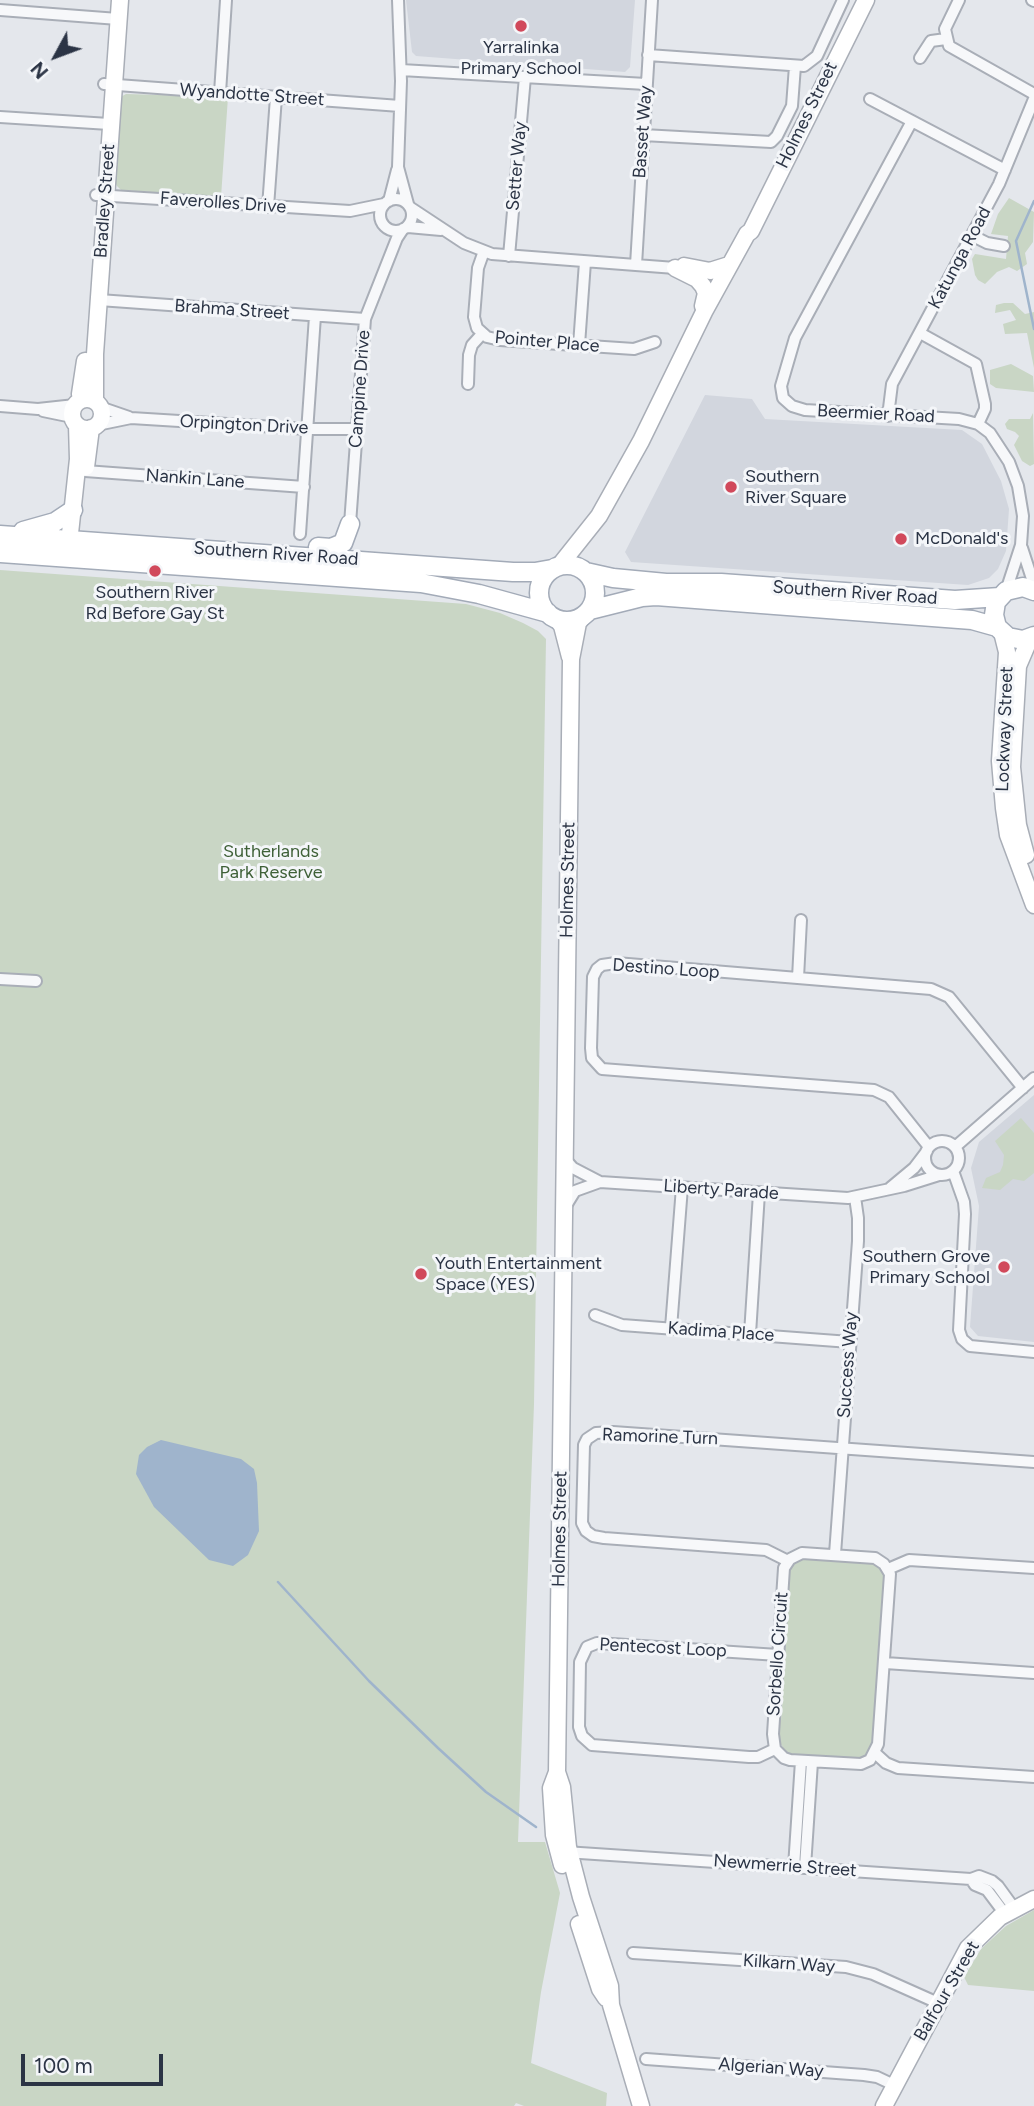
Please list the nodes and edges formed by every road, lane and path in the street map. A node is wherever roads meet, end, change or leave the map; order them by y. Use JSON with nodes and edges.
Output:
{"nodes":[{"id":1,"x":110,"y":0,"type":"edge"},
{"id":2,"x":120,"y":0,"type":"edge"},
{"id":3,"x":226,"y":0,"type":"edge"},
{"id":4,"x":398,"y":0,"type":"edge"},
{"id":5,"x":652,"y":0,"type":"edge"},
{"id":6,"x":843,"y":0,"type":"edge"},
{"id":7,"x":866,"y":0,"type":"edge"},
{"id":8,"x":959,"y":0,"type":"edge"},
{"id":9,"x":0,"y":10,"type":"edge"},
{"id":10,"x":113,"y":18,"type":"junction"},
{"id":11,"x":946,"y":39,"type":"junction"},
{"id":12,"x":648,"y":55,"type":"junction"},
{"id":13,"x":920,"y":58,"type":"dead end"},
{"id":14,"x":795,"y":66,"type":"junction"},
{"id":15,"x":401,"y":70,"type":"junction"},
{"id":16,"x":525,"y":77,"type":"junction"},
{"id":17,"x":109,"y":84,"type":"junction"},
{"id":18,"x":646,"y":84,"type":"junction"},
{"id":19,"x":220,"y":93,"type":"junction"},
{"id":20,"x":1034,"y":94,"type":"edge"},
{"id":21,"x":276,"y":97,"type":"junction"},
{"id":22,"x":870,"y":99,"type":"dead end"},
{"id":23,"x":1034,"y":99,"type":"edge"},
{"id":24,"x":400,"y":106,"type":"junction"},
{"id":25,"x":0,"y":117,"type":"edge"},
{"id":26,"x":912,"y":121,"type":"junction"},
{"id":27,"x":105,"y":123,"type":"junction"},
{"id":28,"x":643,"y":135,"type":"junction"},
{"id":29,"x":397,"y":167,"type":"junction"},
{"id":30,"x":1005,"y":170,"type":"junction"},
{"id":31,"x":101,"y":195,"type":"junction"},
{"id":32,"x":387,"y":202,"type":"junction"},
{"id":33,"x":410,"y":206,"type":"junction"},
{"id":34,"x":268,"y":207,"type":"junction"},
{"id":35,"x":350,"y":211,"type":"junction"},
{"id":36,"x":384,"y":225,"type":"junction"},
{"id":37,"x":406,"y":228,"type":"junction"},
{"id":38,"x":443,"y":230,"type":"junction"},
{"id":39,"x":751,"y":231,"type":"junction"},
{"id":40,"x":973,"y":236,"type":"junction"},
{"id":41,"x":1004,"y":246,"type":"dead end"},
{"id":42,"x":484,"y":251,"type":"junction"},
{"id":43,"x":509,"y":256,"type":"junction"},
{"id":44,"x":389,"y":257,"type":"junction"},
{"id":45,"x":585,"y":262,"type":"junction"},
{"id":46,"x":636,"y":265,"type":"junction"},
{"id":47,"x":729,"y":265,"type":"junction"},
{"id":48,"x":675,"y":268,"type":"junction"},
{"id":49,"x":99,"y":300,"type":"junction"},
{"id":50,"x":315,"y":316,"type":"junction"},
{"id":51,"x":365,"y":319,"type":"junction"},
{"id":52,"x":920,"y":333,"type":"junction"},
{"id":53,"x":482,"y":334,"type":"junction"},
{"id":54,"x":655,"y":342,"type":"dead end"},
{"id":55,"x":579,"y":345,"type":"junction"},
{"id":56,"x":672,"y":375,"type":"junction"},
{"id":57,"x":468,"y":384,"type":"dead end"},
{"id":58,"x":0,"y":406,"type":"edge"},
{"id":59,"x":658,"y":408,"type":"junction"},
{"id":60,"x":86,"y":414,"type":"junction"},
{"id":61,"x":888,"y":416,"type":"junction"},
{"id":62,"x":131,"y":418,"type":"junction"},
{"id":63,"x":978,"y":424,"type":"junction"},
{"id":64,"x":308,"y":429,"type":"junction"},
{"id":65,"x":357,"y":429,"type":"junction"},
{"id":66,"x":85,"y":471,"type":"junction"},
{"id":67,"x":304,"y":487,"type":"junction"},
{"id":68,"x":73,"y":510,"type":"junction"},
{"id":69,"x":350,"y":524,"type":"joint"},
{"id":70,"x":300,"y":534,"type":"dead end"},
{"id":71,"x":3,"y":535,"type":"edge"},
{"id":72,"x":583,"y":538,"type":"junction"},
{"id":73,"x":1021,"y":545,"type":"junction"},
{"id":74,"x":74,"y":549,"type":"junction"},
{"id":75,"x":257,"y":552,"type":"junction"},
{"id":76,"x":0,"y":553,"type":"edge"},
{"id":77,"x":556,"y":567,"type":"junction"},
{"id":78,"x":584,"y":570,"type":"junction"},
{"id":79,"x":1034,"y":585,"type":"edge"},
{"id":80,"x":1034,"y":591,"type":"edge"},
{"id":81,"x":1003,"y":594,"type":"junction"},
{"id":82,"x":587,"y":612,"type":"junction"},
{"id":83,"x":553,"y":616,"type":"junction"},
{"id":84,"x":1000,"y":630,"type":"junction"},
{"id":85,"x":1032,"y":637,"type":"edge"},
{"id":86,"x":571,"y":659,"type":"junction"},
{"id":87,"x":1034,"y":877,"type":"edge"},
{"id":88,"x":1034,"y":905,"type":"edge"},
{"id":89,"x":801,"y":920,"type":"dead end"},
{"id":90,"x":797,"y":978,"type":"junction"},
{"id":91,"x":0,"y":979,"type":"edge"},
{"id":92,"x":36,"y":981,"type":"dead end"},
{"id":93,"x":1034,"y":1078,"type":"edge"},
{"id":94,"x":1023,"y":1087,"type":"junction"},
{"id":95,"x":564,"y":1100,"type":"junction"},
{"id":96,"x":956,"y":1147,"type":"junction"},
{"id":97,"x":928,"y":1149,"type":"junction"},
{"id":98,"x":564,"y":1158,"type":"junction"},
{"id":99,"x":953,"y":1171,"type":"junction"},
{"id":100,"x":939,"y":1175,"type":"junction"},
{"id":101,"x":600,"y":1182,"type":"junction"},
{"id":102,"x":682,"y":1187,"type":"junction"},
{"id":103,"x":890,"y":1188,"type":"junction"},
{"id":104,"x":759,"y":1193,"type":"junction"},
{"id":105,"x":855,"y":1197,"type":"junction"},
{"id":106,"x":565,"y":1210,"type":"junction"},
{"id":107,"x":562,"y":1286,"type":"junction"},
{"id":108,"x":594,"y":1315,"type":"dead end"},
{"id":109,"x":671,"y":1328,"type":"junction"},
{"id":110,"x":750,"y":1334,"type":"junction"},
{"id":111,"x":850,"y":1342,"type":"junction"},
{"id":112,"x":1034,"y":1352,"type":"edge"},
{"id":113,"x":842,"y":1448,"type":"junction"},
{"id":114,"x":1034,"y":1462,"type":"edge"},
{"id":115,"x":835,"y":1554,"type":"junction"},
{"id":116,"x":788,"y":1561,"type":"junction"},
{"id":117,"x":1034,"y":1568,"type":"edge"},
{"id":118,"x":888,"y":1569,"type":"junction"},
{"id":119,"x":778,"y":1655,"type":"junction"},
{"id":120,"x":884,"y":1662,"type":"junction"},
{"id":121,"x":1034,"y":1673,"type":"edge"},
{"id":122,"x":775,"y":1749,"type":"junction"},
{"id":123,"x":875,"y":1754,"type":"junction"},
{"id":124,"x":806,"y":1761,"type":"junction"},
{"id":125,"x":1034,"y":1777,"type":"edge"},
{"id":126,"x":566,"y":1860,"type":"junction"},
{"id":127,"x":800,"y":1867,"type":"junction"},
{"id":128,"x":1034,"y":1899,"type":"edge"},
{"id":129,"x":1009,"y":1911,"type":"junction"},
{"id":130,"x":633,"y":1953,"type":"dead end"},
{"id":131,"x":938,"y":2003,"type":"junction"},
{"id":132,"x":646,"y":2059,"type":"dead end"},
{"id":133,"x":894,"y":2085,"type":"junction"},
{"id":134,"x":641,"y":2106,"type":"edge"},
{"id":135,"x":884,"y":2106,"type":"edge"}],
"edges":[{"from":1,"to":10,"type":"main road","name":"Bradley Street"},
{"from":2,"to":10,"type":"main road","name":"Bradley Street"},
{"from":3,"to":19,"type":"street"},
{"from":4,"to":15,"type":"street"},
{"from":5,"to":12,"type":"street","name":"Basset Way"},
{"from":6,"to":14,"type":"street"},
{"from":7,"to":39,"type":"main road","name":"Holmes Street"},
{"from":8,"to":11,"type":"street"},
{"from":9,"to":10,"type":"street"},
{"from":10,"to":17,"type":"main road","name":"Bradley Street"},
{"from":11,"to":13,"type":"street"},
{"from":11,"to":20,"type":"street"},
{"from":12,"to":14,"type":"street"},
{"from":12,"to":18,"type":"street","name":"Basset Way"},
{"from":14,"to":28,"type":"street"},
{"from":15,"to":16,"type":"street"},
{"from":15,"to":24,"type":"street"},
{"from":16,"to":18,"type":"street"},
{"from":16,"to":43,"type":"street","name":"Setter Way"},
{"from":17,"to":19,"type":"street","name":"Wyandotte Street"},
{"from":17,"to":27,"type":"main road","name":"Bradley Street"},
{"from":18,"to":28,"type":"street","name":"Basset Way"},
{"from":19,"to":21,"type":"street","name":"Wyandotte Street"},
{"from":21,"to":24,"type":"street","name":"Wyandotte Street"},
{"from":21,"to":34,"type":"street"},
{"from":22,"to":26,"type":"street"},
{"from":23,"to":30,"type":"street","name":"Katunga Road"},
{"from":24,"to":29,"type":"street"},
{"from":25,"to":27,"type":"street"},
{"from":26,"to":30,"type":"street"},
{"from":26,"to":61,"type":"street","name":"Beermier Road"},
{"from":27,"to":31,"type":"main road","name":"Bradley Street"},
{"from":28,"to":46,"type":"street","name":"Basset Way"},
{"from":29,"to":32,"type":"street"},
{"from":29,"to":33,"type":"street"},
{"from":30,"to":40,"type":"street","name":"Katunga Road"},
{"from":31,"to":34,"type":"street","name":"Faverolles Drive"},
{"from":31,"to":49,"type":"main road","name":"Bradley Street"},
{"from":31,"to":60,"type":"main road","name":"Bradley Street"},
{"from":32,"to":33,"type":"street"},
{"from":32,"to":35,"type":"street","name":"Faverolles Drive"},
{"from":32,"to":36,"type":"street"},
{"from":33,"to":37,"type":"street"},
{"from":33,"to":38,"type":"street"},
{"from":34,"to":35,"type":"street","name":"Faverolles Drive"},
{"from":35,"to":36,"type":"street","name":"Faverolles Drive"},
{"from":36,"to":37,"type":"street"},
{"from":36,"to":44,"type":"street","name":"Campine Drive"},
{"from":37,"to":38,"type":"street"},
{"from":37,"to":44,"type":"street","name":"Campine Drive"},
{"from":38,"to":42,"type":"street"},
{"from":39,"to":47,"type":"main road","name":"Holmes Street"},
{"from":39,"to":59,"type":"main road","name":"Holmes Street"},
{"from":40,"to":41,"type":"street"},
{"from":40,"to":52,"type":"street","name":"Katunga Road"},
{"from":42,"to":43,"type":"street"},
{"from":42,"to":53,"type":"street","name":"Pointer Place"},
{"from":43,"to":45,"type":"street"},
{"from":44,"to":51,"type":"street","name":"Campine Drive"},
{"from":45,"to":46,"type":"street"},
{"from":45,"to":55,"type":"street"},
{"from":46,"to":48,"type":"street"},
{"from":47,"to":48,"type":"main road"},
{"from":47,"to":56,"type":"main road","name":"Holmes Street"},
{"from":48,"to":56,"type":"main road"},
{"from":49,"to":50,"type":"street","name":"Brahma Street"},
{"from":49,"to":60,"type":"main road","name":"Bradley Street"},
{"from":50,"to":51,"type":"street","name":"Brahma Street"},
{"from":50,"to":64,"type":"street"},
{"from":51,"to":65,"type":"street","name":"Campine Drive"},
{"from":52,"to":61,"type":"street","name":"Katunga Road"},
{"from":52,"to":63,"type":"street"},
{"from":53,"to":55,"type":"street","name":"Pointer Place"},
{"from":53,"to":57,"type":"street"},
{"from":54,"to":55,"type":"street","name":"Pointer Place"},
{"from":56,"to":59,"type":"main road","name":"Holmes Street"},
{"from":58,"to":60,"type":"street","name":"Orpington Drive"},
{"from":59,"to":72,"type":"main road","name":"Holmes Street"},
{"from":60,"to":62,"type":"street","name":"Orpington Drive"},
{"from":60,"to":62,"type":"street","name":"Orpington Drive"},
{"from":60,"to":66,"type":"main road","name":"Bradley Street"},
{"from":60,"to":68,"type":"main road","name":"Bradley Street"},
{"from":61,"to":63,"type":"street","name":"Beermier Road"},
{"from":62,"to":64,"type":"street","name":"Orpington Drive"},
{"from":63,"to":73,"type":"street"},
{"from":64,"to":65,"type":"street","name":"Orpington Drive"},
{"from":64,"to":67,"type":"street"},
{"from":65,"to":69,"type":"street","name":"Campine Drive"},
{"from":66,"to":67,"type":"street","name":"Nankin Lane"},
{"from":66,"to":74,"type":"main road","name":"Bradley Street"},
{"from":67,"to":70,"type":"street"},
{"from":68,"to":71,"type":"main road"},
{"from":68,"to":74,"type":"main road","name":"Bradley Street"},
{"from":69,"to":75,"type":"main road"},
{"from":71,"to":74,"type":"main road","name":"Southern River Road"},
{"from":72,"to":77,"type":"main road","name":"Holmes Street"},
{"from":72,"to":78,"type":"main road"},
{"from":73,"to":79,"type":"street"},
{"from":73,"to":81,"type":"street"},
{"from":74,"to":75,"type":"main road","name":"Southern River Road"},
{"from":74,"to":76,"type":"main road","name":"Southern River Road"},
{"from":74,"to":83,"type":"main road","name":"Southern River Road"},
{"from":75,"to":77,"type":"main road","name":"Southern River Road"},
{"from":77,"to":78,"type":"main road"},
{"from":77,"to":83,"type":"main road"},
{"from":78,"to":81,"type":"main road","name":"Southern River Road"},
{"from":78,"to":82,"type":"main road"},
{"from":80,"to":81,"type":"main road","name":"Southern River Road"},
{"from":81,"to":84,"type":"main road"},
{"from":82,"to":83,"type":"main road"},
{"from":82,"to":84,"type":"main road","name":"Southern River Road"},
{"from":82,"to":86,"type":"main road","name":"Holmes Street"},
{"from":83,"to":86,"type":"main road","name":"Holmes Street"},
{"from":84,"to":85,"type":"main road","name":"Southern River Road"},
{"from":84,"to":88,"type":"main road","name":"Lockway Street"},
{"from":85,"to":87,"type":"main road","name":"Lockway Street"},
{"from":86,"to":95,"type":"main road","name":"Holmes Street"},
{"from":89,"to":90,"type":"street"},
{"from":90,"to":94,"type":"street","name":"Destino Loop"},
{"from":90,"to":97,"type":"street","name":"Destino Loop"},
{"from":91,"to":92,"type":"street"},
{"from":93,"to":94,"type":"street"},
{"from":94,"to":96,"type":"street"},
{"from":95,"to":98,"type":"main road","name":"Holmes Street"},
{"from":95,"to":107,"type":"main road","name":"Holmes Street"},
{"from":96,"to":97,"type":"street"},
{"from":96,"to":99,"type":"street"},
{"from":97,"to":100,"type":"street"},
{"from":97,"to":103,"type":"street","name":"Liberty Parade"},
{"from":98,"to":101,"type":"street"},
{"from":98,"to":106,"type":"main road","name":"Holmes Street"},
{"from":99,"to":100,"type":"street"},
{"from":99,"to":112,"type":"street"},
{"from":100,"to":103,"type":"street","name":"Liberty Parade"},
{"from":101,"to":102,"type":"street","name":"Liberty Parade"},
{"from":101,"to":106,"type":"street"},
{"from":102,"to":104,"type":"street","name":"Liberty Parade"},
{"from":102,"to":109,"type":"street"},
{"from":103,"to":105,"type":"street","name":"Liberty Parade"},
{"from":104,"to":105,"type":"street","name":"Liberty Parade"},
{"from":104,"to":110,"type":"street"},
{"from":105,"to":111,"type":"street","name":"Success Way"},
{"from":106,"to":107,"type":"main road","name":"Holmes Street"},
{"from":107,"to":126,"type":"main road","name":"Holmes Street"},
{"from":108,"to":109,"type":"street","name":"Kadima Place"},
{"from":109,"to":110,"type":"street","name":"Kadima Place"},
{"from":110,"to":111,"type":"street","name":"Kadima Place"},
{"from":111,"to":113,"type":"street","name":"Success Way"},
{"from":113,"to":114,"type":"street","name":"Ramorine Turn"},
{"from":113,"to":115,"type":"street","name":"Success Way"},
{"from":113,"to":116,"type":"street","name":"Ramorine Turn"},
{"from":115,"to":116,"type":"street"},
{"from":115,"to":118,"type":"street"},
{"from":116,"to":119,"type":"street","name":"Sorbello Circuit"},
{"from":117,"to":118,"type":"street"},
{"from":118,"to":120,"type":"street"},
{"from":119,"to":122,"type":"street","name":"Sorbello Circuit"},
{"from":119,"to":122,"type":"street","name":"Pentecost Loop"},
{"from":120,"to":121,"type":"street"},
{"from":120,"to":123,"type":"street"},
{"from":122,"to":124,"type":"street"},
{"from":123,"to":124,"type":"street"},
{"from":123,"to":125,"type":"street"},
{"from":124,"to":127,"type":"street"},
{"from":126,"to":127,"type":"street","name":"Newmerrie Street"},
{"from":126,"to":134,"type":"main road","name":"Holmes Street"},
{"from":127,"to":129,"type":"street","name":"Newmerrie Street"},
{"from":128,"to":129,"type":"main road","name":"Balfour Street"},
{"from":129,"to":131,"type":"main road","name":"Balfour Street"},
{"from":130,"to":131,"type":"street","name":"Kilkarn Way"},
{"from":131,"to":133,"type":"main road","name":"Balfour Street"},
{"from":132,"to":133,"type":"street","name":"Algerian Way"},
{"from":133,"to":135,"type":"main road","name":"Balfour Street"}]}
